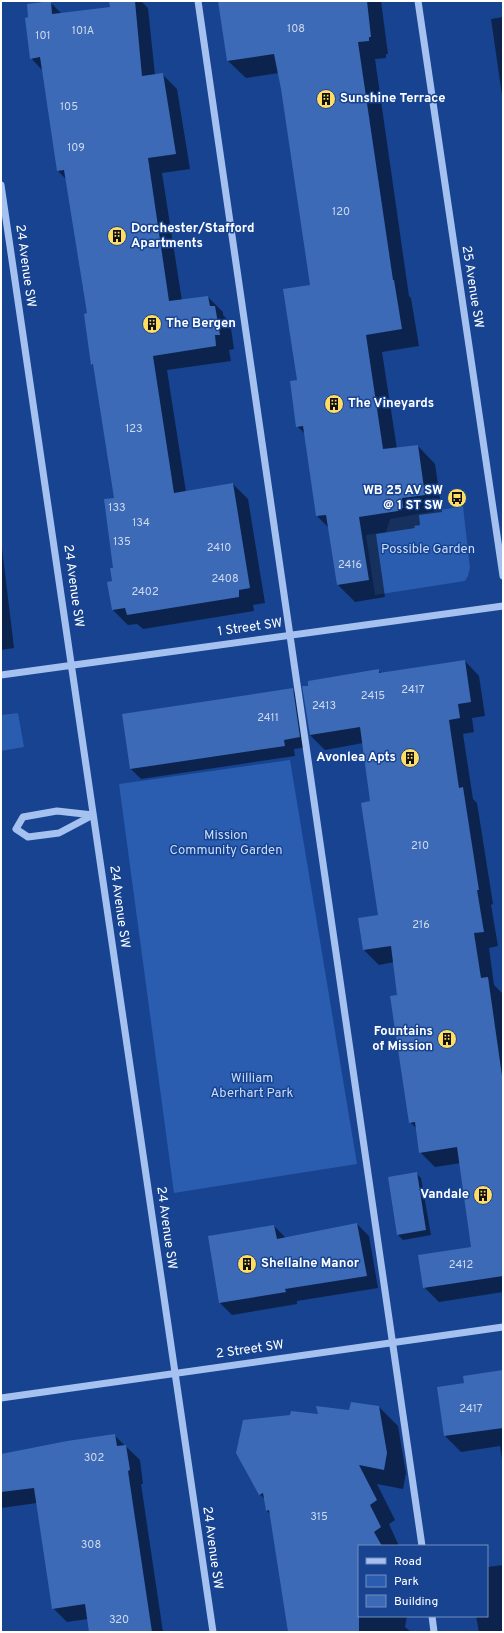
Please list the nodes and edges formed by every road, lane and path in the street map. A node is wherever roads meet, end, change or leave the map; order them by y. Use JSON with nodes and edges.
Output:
{"nodes":[{"id":1,"x":198,"y":1,"type":"edge"},
{"id":2,"x":418,"y":1,"type":"edge"},
{"id":3,"x":1,"y":185,"type":"edge"},
{"id":4,"x":503,"y":576,"type":"edge"},
{"id":5,"x":503,"y":606,"type":"edge"},
{"id":6,"x":290,"y":635,"type":"junction"},
{"id":7,"x":72,"y":665,"type":"junction"},
{"id":8,"x":1,"y":675,"type":"edge"},
{"id":9,"x":93,"y":815,"type":"junction"},
{"id":10,"x":503,"y":1327,"type":"edge"},
{"id":11,"x":392,"y":1343,"type":"junction"},
{"id":12,"x":175,"y":1374,"type":"junction"},
{"id":13,"x":1,"y":1398,"type":"edge"},
{"id":14,"x":422,"y":1545,"type":"edge"},
{"id":15,"x":432,"y":1617,"type":"edge"},
{"id":16,"x":213,"y":1632,"type":"edge"},
{"id":17,"x":434,"y":1632,"type":"edge"}],
"edges":[{"from":1,"to":6,"type":"street"},
{"from":2,"to":4,"type":"street","name":"25 Avenue SW"},
{"from":3,"to":7,"type":"street","name":"24 Avenue SW"},
{"from":5,"to":6,"type":"street","name":"1 Street SW"},
{"from":6,"to":7,"type":"street","name":"1 Street SW"},
{"from":6,"to":11,"type":"street"},
{"from":7,"to":8,"type":"street","name":"1 Street SW"},
{"from":7,"to":9,"type":"street","name":"24 Avenue SW"},
{"from":9,"to":9,"type":"street"},
{"from":9,"to":12,"type":"street","name":"24 Avenue SW"},
{"from":10,"to":11,"type":"street","name":"2 Street SW"},
{"from":11,"to":12,"type":"street","name":"2 Street SW"},
{"from":11,"to":14,"type":"street"},
{"from":12,"to":13,"type":"street","name":"2 Street SW"},
{"from":12,"to":16,"type":"street","name":"24 Avenue SW"},
{"from":15,"to":17,"type":"street"}]}
